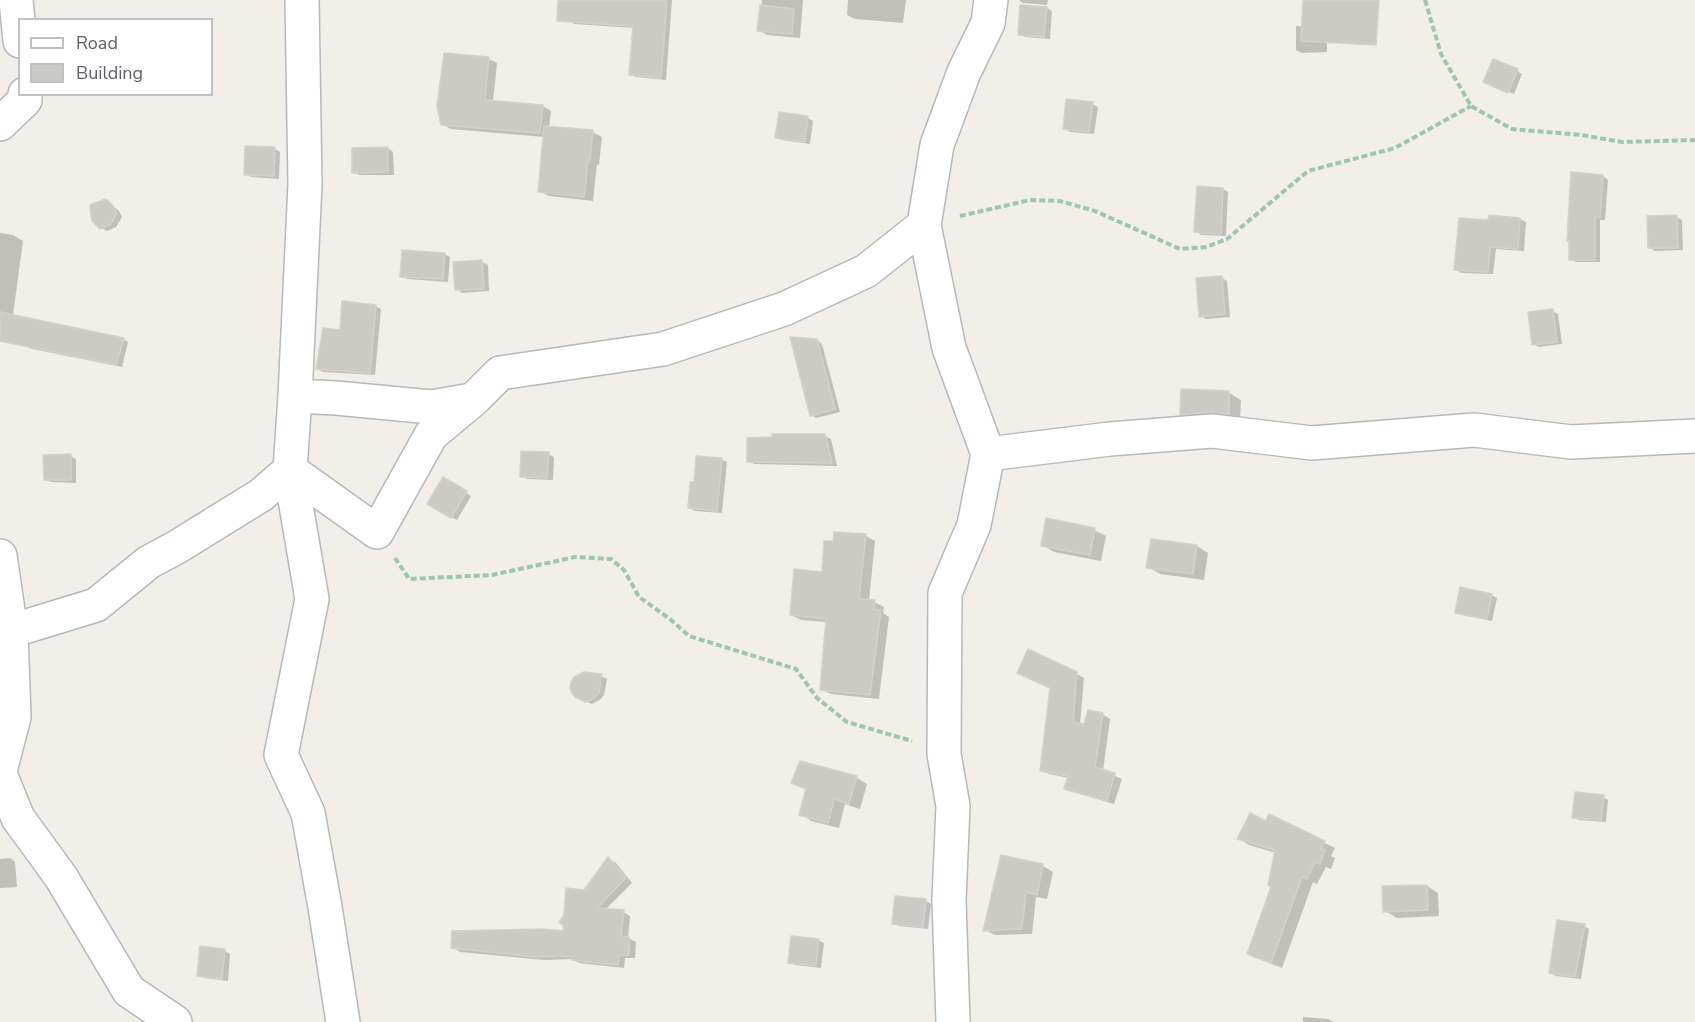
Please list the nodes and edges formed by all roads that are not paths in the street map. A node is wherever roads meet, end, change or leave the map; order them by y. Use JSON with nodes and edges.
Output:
{"nodes":[{"id":1,"x":16,"y":0,"type":"edge"},
{"id":2,"x":302,"y":0,"type":"edge"},
{"id":3,"x":991,"y":0,"type":"edge"},
{"id":4,"x":18,"y":20,"type":"edge"},
{"id":5,"x":25,"y":96,"type":"edge"},
{"id":6,"x":0,"y":124,"type":"edge"},
{"id":7,"x":924,"y":225,"type":"junction"},
{"id":8,"x":295,"y":396,"type":"junction"},
{"id":9,"x":474,"y":399,"type":"junction"},
{"id":10,"x":1695,"y":436,"type":"edge"},
{"id":11,"x":988,"y":454,"type":"junction"},
{"id":12,"x":290,"y":470,"type":"junction"},
{"id":13,"x":0,"y":556,"type":"edge"},
{"id":14,"x":11,"y":631,"type":"junction"},
{"id":15,"x":0,"y":773,"type":"edge"},
{"id":16,"x":129,"y":991,"type":"junction"},
{"id":17,"x":140,"y":1022,"type":"edge"},
{"id":18,"x":175,"y":1022,"type":"edge"},
{"id":19,"x":343,"y":1022,"type":"edge"},
{"id":20,"x":953,"y":1022,"type":"edge"}],
"edges":[{"from":1,"to":4,"type":"street"},
{"from":2,"to":8,"type":"street"},
{"from":3,"to":7,"type":"street"},
{"from":5,"to":6,"type":"street"},
{"from":7,"to":9,"type":"street"},
{"from":7,"to":11,"type":"street"},
{"from":8,"to":9,"type":"street"},
{"from":8,"to":12,"type":"street"},
{"from":9,"to":12,"type":"street"},
{"from":10,"to":11,"type":"street"},
{"from":11,"to":20,"type":"street"},
{"from":12,"to":14,"type":"street"},
{"from":12,"to":19,"type":"street"},
{"from":13,"to":14,"type":"street"},
{"from":14,"to":15,"type":"street"},
{"from":15,"to":16,"type":"street"},
{"from":16,"to":17,"type":"street"},
{"from":16,"to":18,"type":"street"}]}
